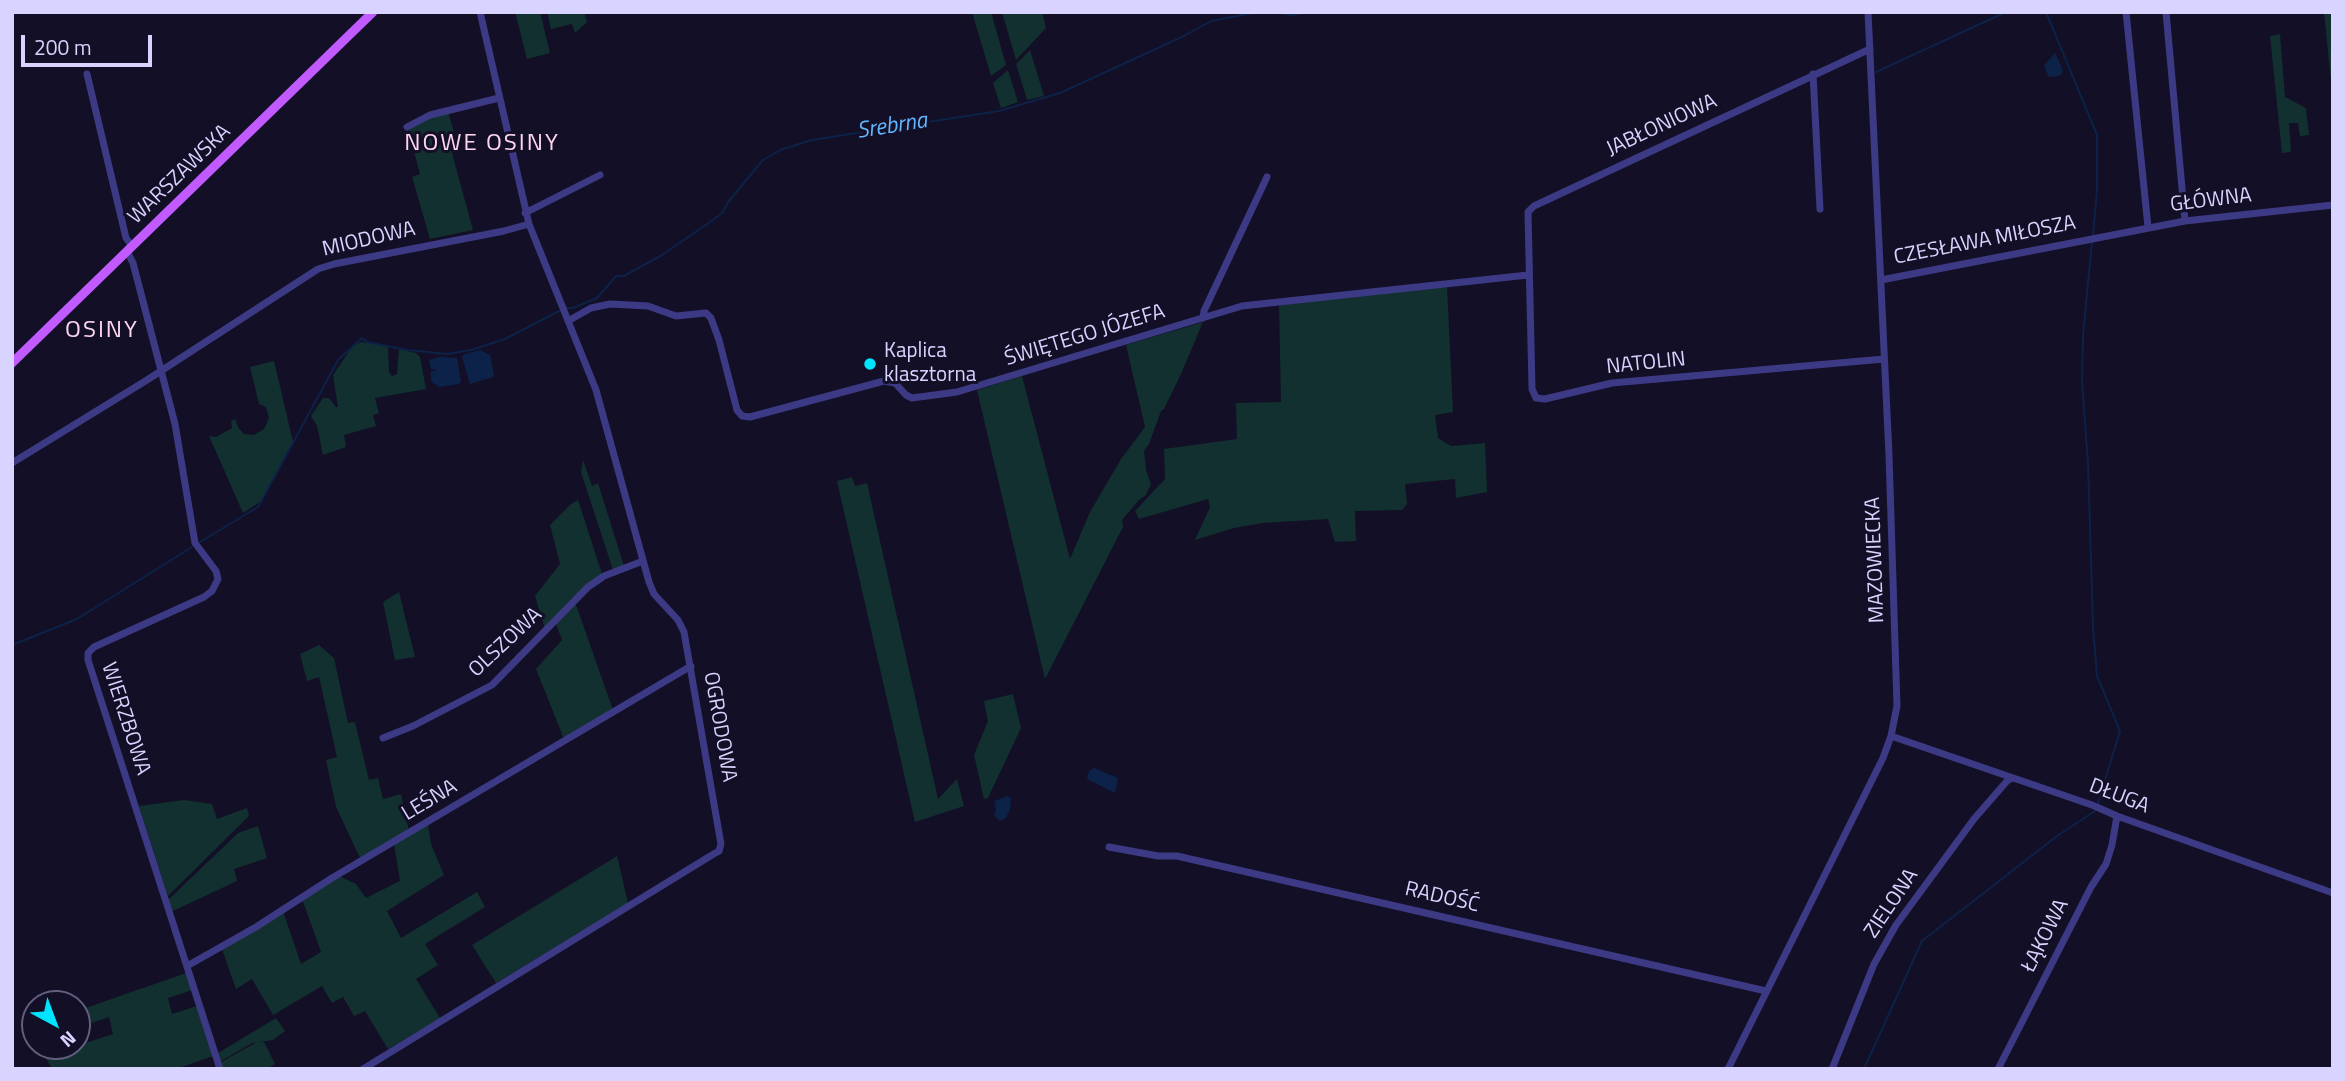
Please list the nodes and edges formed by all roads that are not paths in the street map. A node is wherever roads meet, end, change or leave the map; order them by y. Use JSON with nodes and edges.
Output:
{"nodes":[{"id":1,"x":373,"y":12,"type":"edge"},
{"id":2,"x":480,"y":12,"type":"edge"},
{"id":3,"x":1868,"y":12,"type":"edge"},
{"id":4,"x":2126,"y":12,"type":"edge"},
{"id":5,"x":2166,"y":12,"type":"edge"},
{"id":6,"x":1870,"y":48,"type":"junction"},
{"id":7,"x":87,"y":74,"type":"dead end"},
{"id":8,"x":1813,"y":74,"type":"junction"},
{"id":9,"x":499,"y":98,"type":"junction"},
{"id":10,"x":407,"y":127,"type":"dead end"},
{"id":11,"x":600,"y":175,"type":"dead end"},
{"id":12,"x":1267,"y":177,"type":"dead end"},
{"id":13,"x":2333,"y":205,"type":"edge"},
{"id":14,"x":1820,"y":209,"type":"dead end"},
{"id":15,"x":525,"y":212,"type":"junction"},
{"id":16,"x":2185,"y":221,"type":"junction"},
{"id":17,"x":528,"y":224,"type":"junction"},
{"id":18,"x":2148,"y":227,"type":"junction"},
{"id":19,"x":2093,"y":238,"type":"joint"},
{"id":20,"x":129,"y":249,"type":"junction"},
{"id":21,"x":1528,"y":275,"type":"junction"},
{"id":22,"x":1881,"y":280,"type":"junction"},
{"id":23,"x":1203,"y":318,"type":"junction"},
{"id":24,"x":568,"y":321,"type":"junction"},
{"id":25,"x":1884,"y":359,"type":"junction"},
{"id":26,"x":12,"y":363,"type":"edge"},
{"id":27,"x":161,"y":371,"type":"junction"},
{"id":28,"x":12,"y":463,"type":"edge"},
{"id":29,"x":643,"y":561,"type":"junction"},
{"id":30,"x":691,"y":666,"type":"junction"},
{"id":31,"x":1891,"y":736,"type":"junction"},
{"id":32,"x":383,"y":738,"type":"dead end"},
{"id":33,"x":2012,"y":778,"type":"junction"},
{"id":34,"x":2117,"y":816,"type":"junction"},
{"id":35,"x":1110,"y":847,"type":"dead end"},
{"id":36,"x":2333,"y":893,"type":"edge"},
{"id":37,"x":187,"y":966,"type":"junction"},
{"id":38,"x":1766,"y":991,"type":"junction"},
{"id":39,"x":220,"y":1069,"type":"edge"},
{"id":40,"x":363,"y":1069,"type":"edge"},
{"id":41,"x":1728,"y":1069,"type":"edge"},
{"id":42,"x":1832,"y":1069,"type":"edge"},
{"id":43,"x":1998,"y":1069,"type":"edge"}],
"edges":[{"from":1,"to":20,"type":"main road","name":"WARSZAWSKA"},
{"from":2,"to":9,"type":"street","name":"OGRODOWA"},
{"from":3,"to":6,"type":"street","name":"MAZOWIECKA"},
{"from":4,"to":18,"type":"street"},
{"from":5,"to":16,"type":"street"},
{"from":6,"to":8,"type":"street","name":"JABŁONIOWA"},
{"from":6,"to":22,"type":"street","name":"MAZOWIECKA"},
{"from":7,"to":20,"type":"street"},
{"from":8,"to":14,"type":"street"},
{"from":8,"to":21,"type":"street","name":"JABŁONIOWA"},
{"from":9,"to":10,"type":"street"},
{"from":9,"to":15,"type":"street","name":"OGRODOWA"},
{"from":11,"to":15,"type":"street"},
{"from":12,"to":23,"type":"street"},
{"from":13,"to":16,"type":"street","name":"GŁÓWNA"},
{"from":15,"to":17,"type":"street","name":"OGRODOWA"},
{"from":16,"to":18,"type":"street","name":"GŁÓWNA"},
{"from":17,"to":24,"type":"street","name":"OGRODOWA"},
{"from":17,"to":27,"type":"street","name":"MIODOWA"},
{"from":18,"to":19,"type":"street","name":"GŁÓWNA"},
{"from":19,"to":22,"type":"street","name":"CZESŁAWA MIŁOSZA"},
{"from":20,"to":26,"type":"main road","name":"WARSZAWSKA"},
{"from":20,"to":27,"type":"street"},
{"from":21,"to":23,"type":"street","name":"ŚWIĘTEGO JÓZEFA"},
{"from":21,"to":25,"type":"street","name":"NATOLIN"},
{"from":22,"to":25,"type":"street","name":"MAZOWIECKA"},
{"from":23,"to":24,"type":"street","name":"ŚWIĘTEGO JÓZEFA"},
{"from":24,"to":29,"type":"street","name":"OGRODOWA"},
{"from":25,"to":31,"type":"street","name":"MAZOWIECKA"},
{"from":27,"to":28,"type":"street","name":"MIODOWA"},
{"from":27,"to":37,"type":"street","name":"WIERZBOWA"},
{"from":29,"to":30,"type":"street","name":"OGRODOWA"},
{"from":29,"to":32,"type":"street","name":"OLSZOWA"},
{"from":30,"to":37,"type":"street","name":"LEŚNA"},
{"from":30,"to":40,"type":"street","name":"OGRODOWA"},
{"from":31,"to":33,"type":"street","name":"DŁUGA"},
{"from":31,"to":38,"type":"street","name":"MAZOWIECKA"},
{"from":33,"to":34,"type":"street","name":"DŁUGA"},
{"from":33,"to":42,"type":"street","name":"ZIELONA"},
{"from":34,"to":36,"type":"street","name":"DŁUGA"},
{"from":34,"to":43,"type":"street","name":"ŁĄKOWA"},
{"from":35,"to":38,"type":"street","name":"RADOŚĆ"},
{"from":37,"to":39,"type":"street","name":"WIERZBOWA"},
{"from":38,"to":41,"type":"street","name":"MAZOWIECKA"}]}
